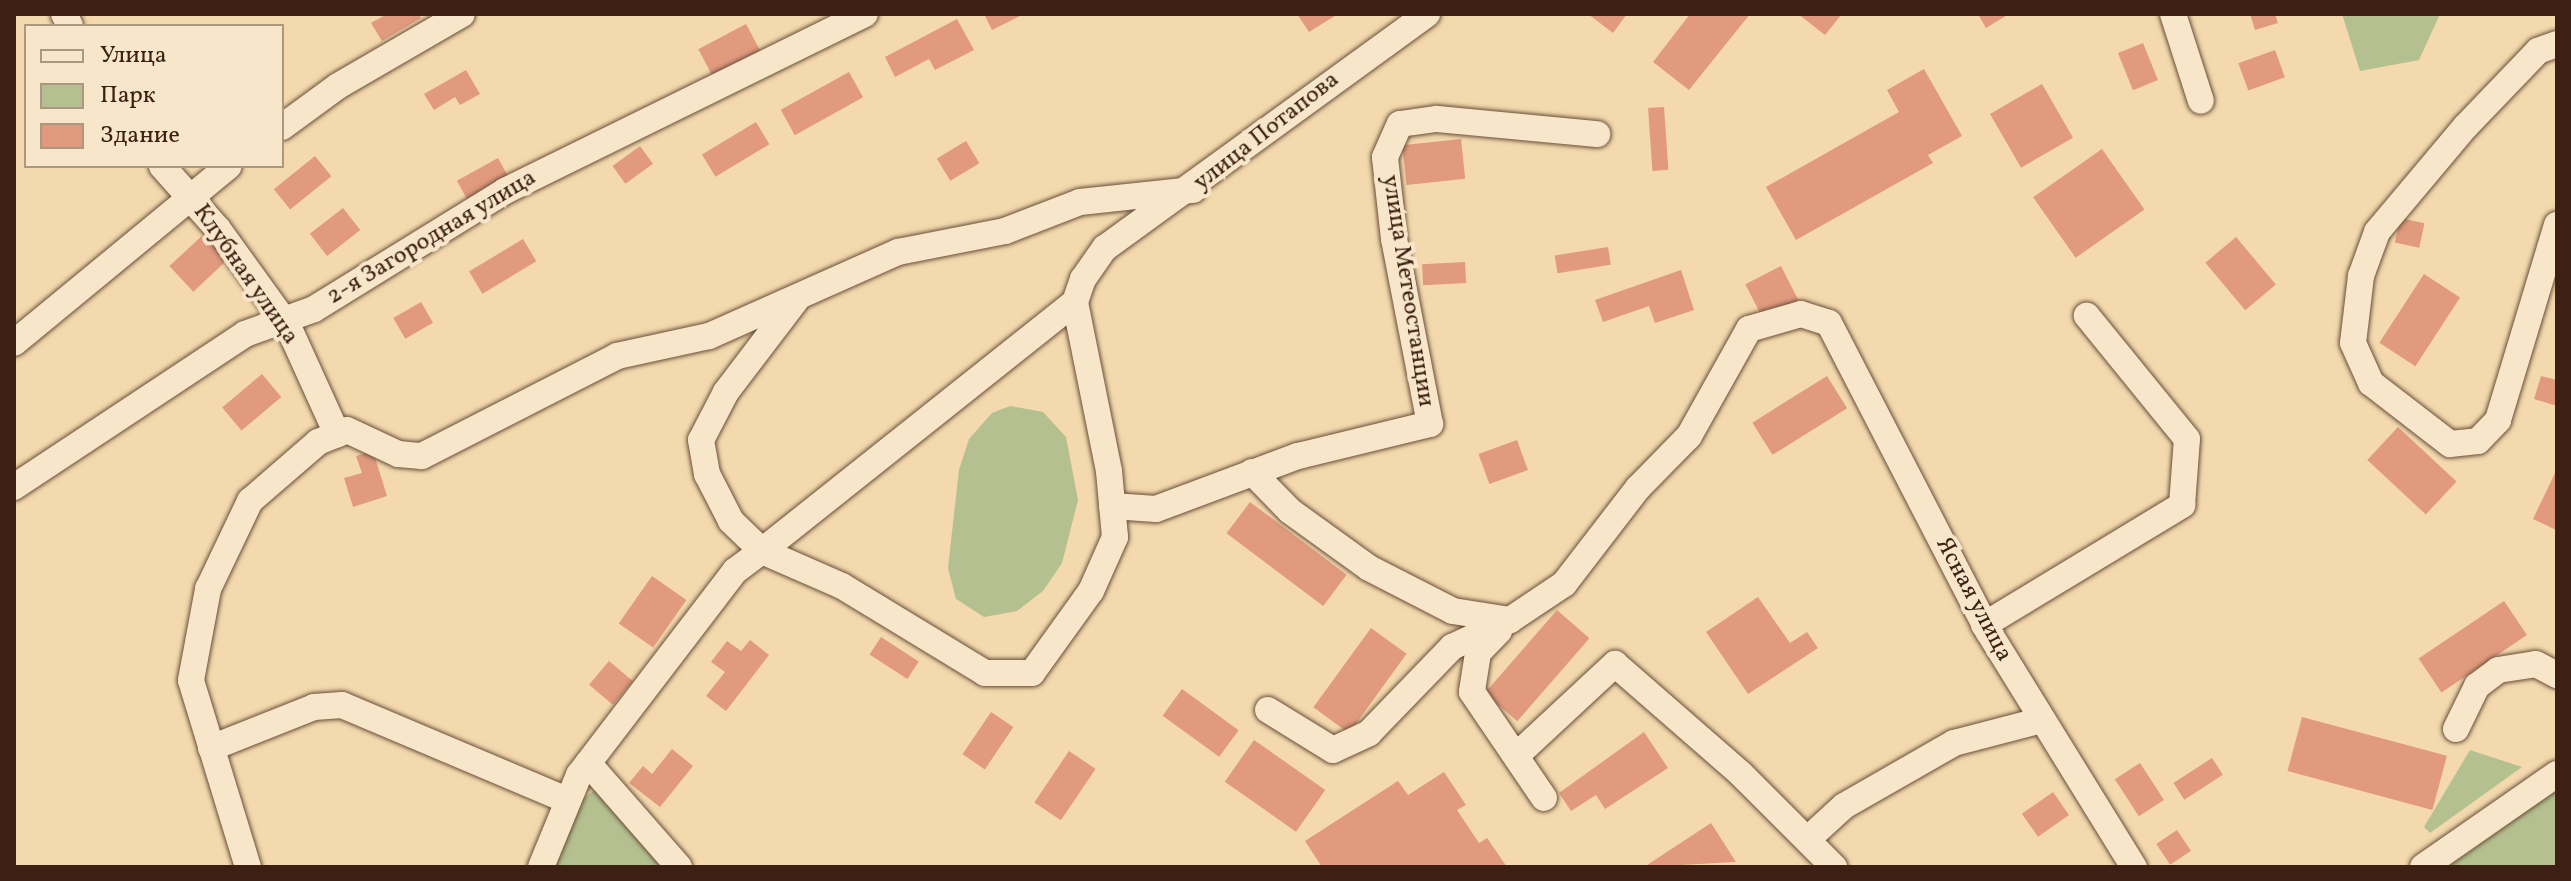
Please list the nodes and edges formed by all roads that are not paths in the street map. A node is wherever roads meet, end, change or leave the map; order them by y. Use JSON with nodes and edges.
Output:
{"nodes":[{"id":1,"x":462,"y":14,"type":"edge"},
{"id":2,"x":865,"y":14,"type":"edge"},
{"id":3,"x":1427,"y":14,"type":"edge"},
{"id":4,"x":2173,"y":14,"type":"edge"},
{"id":5,"x":2557,"y":44,"type":"edge"},
{"id":6,"x":2201,"y":101,"type":"dead end"},
{"id":7,"x":284,"y":126,"type":"edge"},
{"id":8,"x":1597,"y":134,"type":"dead end"},
{"id":9,"x":164,"y":168,"type":"edge"},
{"id":10,"x":226,"y":168,"type":"edge"},
{"id":11,"x":1193,"y":190,"type":"junction"},
{"id":12,"x":188,"y":196,"type":"junction"},
{"id":13,"x":2557,"y":225,"type":"edge"},
{"id":14,"x":801,"y":292,"type":"junction"},
{"id":15,"x":1075,"y":302,"type":"junction"},
{"id":16,"x":280,"y":316,"type":"junction"},
{"id":17,"x":2087,"y":316,"type":"dead end"},
{"id":18,"x":14,"y":343,"type":"edge"},
{"id":19,"x":337,"y":434,"type":"junction"},
{"id":20,"x":1252,"y":472,"type":"junction"},
{"id":21,"x":14,"y":487,"type":"edge"},
{"id":22,"x":1112,"y":506,"type":"junction"},
{"id":23,"x":762,"y":551,"type":"junction"},
{"id":24,"x":1510,"y":620,"type":"junction"},
{"id":25,"x":1984,"y":625,"type":"junction"},
{"id":26,"x":2557,"y":675,"type":"edge"},
{"id":27,"x":1268,"y":710,"type":"dead end"},
{"id":28,"x":2042,"y":720,"type":"junction"},
{"id":29,"x":2456,"y":729,"type":"dead end"},
{"id":30,"x":211,"y":748,"type":"junction"},
{"id":31,"x":1517,"y":755,"type":"junction"},
{"id":32,"x":588,"y":763,"type":"junction"},
{"id":33,"x":2557,"y":774,"type":"edge"},
{"id":34,"x":1544,"y":798,"type":"dead end"},
{"id":35,"x":567,"y":800,"type":"junction"},
{"id":36,"x":1808,"y":839,"type":"junction"},
{"id":37,"x":251,"y":866,"type":"edge"},
{"id":38,"x":541,"y":867,"type":"edge"},
{"id":39,"x":679,"y":867,"type":"edge"},
{"id":40,"x":1834,"y":867,"type":"edge"},
{"id":41,"x":2134,"y":867,"type":"edge"},
{"id":42,"x":2423,"y":867,"type":"edge"}],
"edges":[{"from":1,"to":7,"type":"street"},
{"from":2,"to":16,"type":"street","name":"2-я Загородная улица"},
{"from":3,"to":11,"type":"street","name":"улица Потапова"},
{"from":4,"to":6,"type":"street"},
{"from":5,"to":13,"type":"street"},
{"from":8,"to":20,"type":"street","name":"улица Метеостанции"},
{"from":9,"to":12,"type":"street","name":"Клубная улица"},
{"from":10,"to":12,"type":"street"},
{"from":11,"to":14,"type":"street"},
{"from":11,"to":15,"type":"street","name":"улица Потапова"},
{"from":12,"to":16,"type":"street","name":"Клубная улица"},
{"from":12,"to":18,"type":"street"},
{"from":14,"to":19,"type":"street"},
{"from":14,"to":23,"type":"street"},
{"from":15,"to":22,"type":"street"},
{"from":15,"to":23,"type":"street"},
{"from":16,"to":19,"type":"street","name":"Клубная улица"},
{"from":16,"to":21,"type":"street","name":"2-я Загородная улица"},
{"from":17,"to":25,"type":"street"},
{"from":19,"to":30,"type":"street"},
{"from":20,"to":22,"type":"street","name":"улица Метеостанции"},
{"from":20,"to":24,"type":"street"},
{"from":22,"to":23,"type":"street"},
{"from":23,"to":32,"type":"street"},
{"from":24,"to":25,"type":"street","name":"Ясная улица"},
{"from":24,"to":27,"type":"street"},
{"from":24,"to":31,"type":"street"},
{"from":25,"to":28,"type":"street","name":"Ясная улица"},
{"from":26,"to":29,"type":"street"},
{"from":28,"to":36,"type":"street"},
{"from":28,"to":41,"type":"street","name":"Ясная улица"},
{"from":30,"to":35,"type":"street"},
{"from":30,"to":37,"type":"street"},
{"from":31,"to":34,"type":"street"},
{"from":31,"to":36,"type":"street"},
{"from":32,"to":35,"type":"street"},
{"from":32,"to":39,"type":"street"},
{"from":33,"to":42,"type":"street"},
{"from":35,"to":38,"type":"street"},
{"from":36,"to":40,"type":"street"}]}
